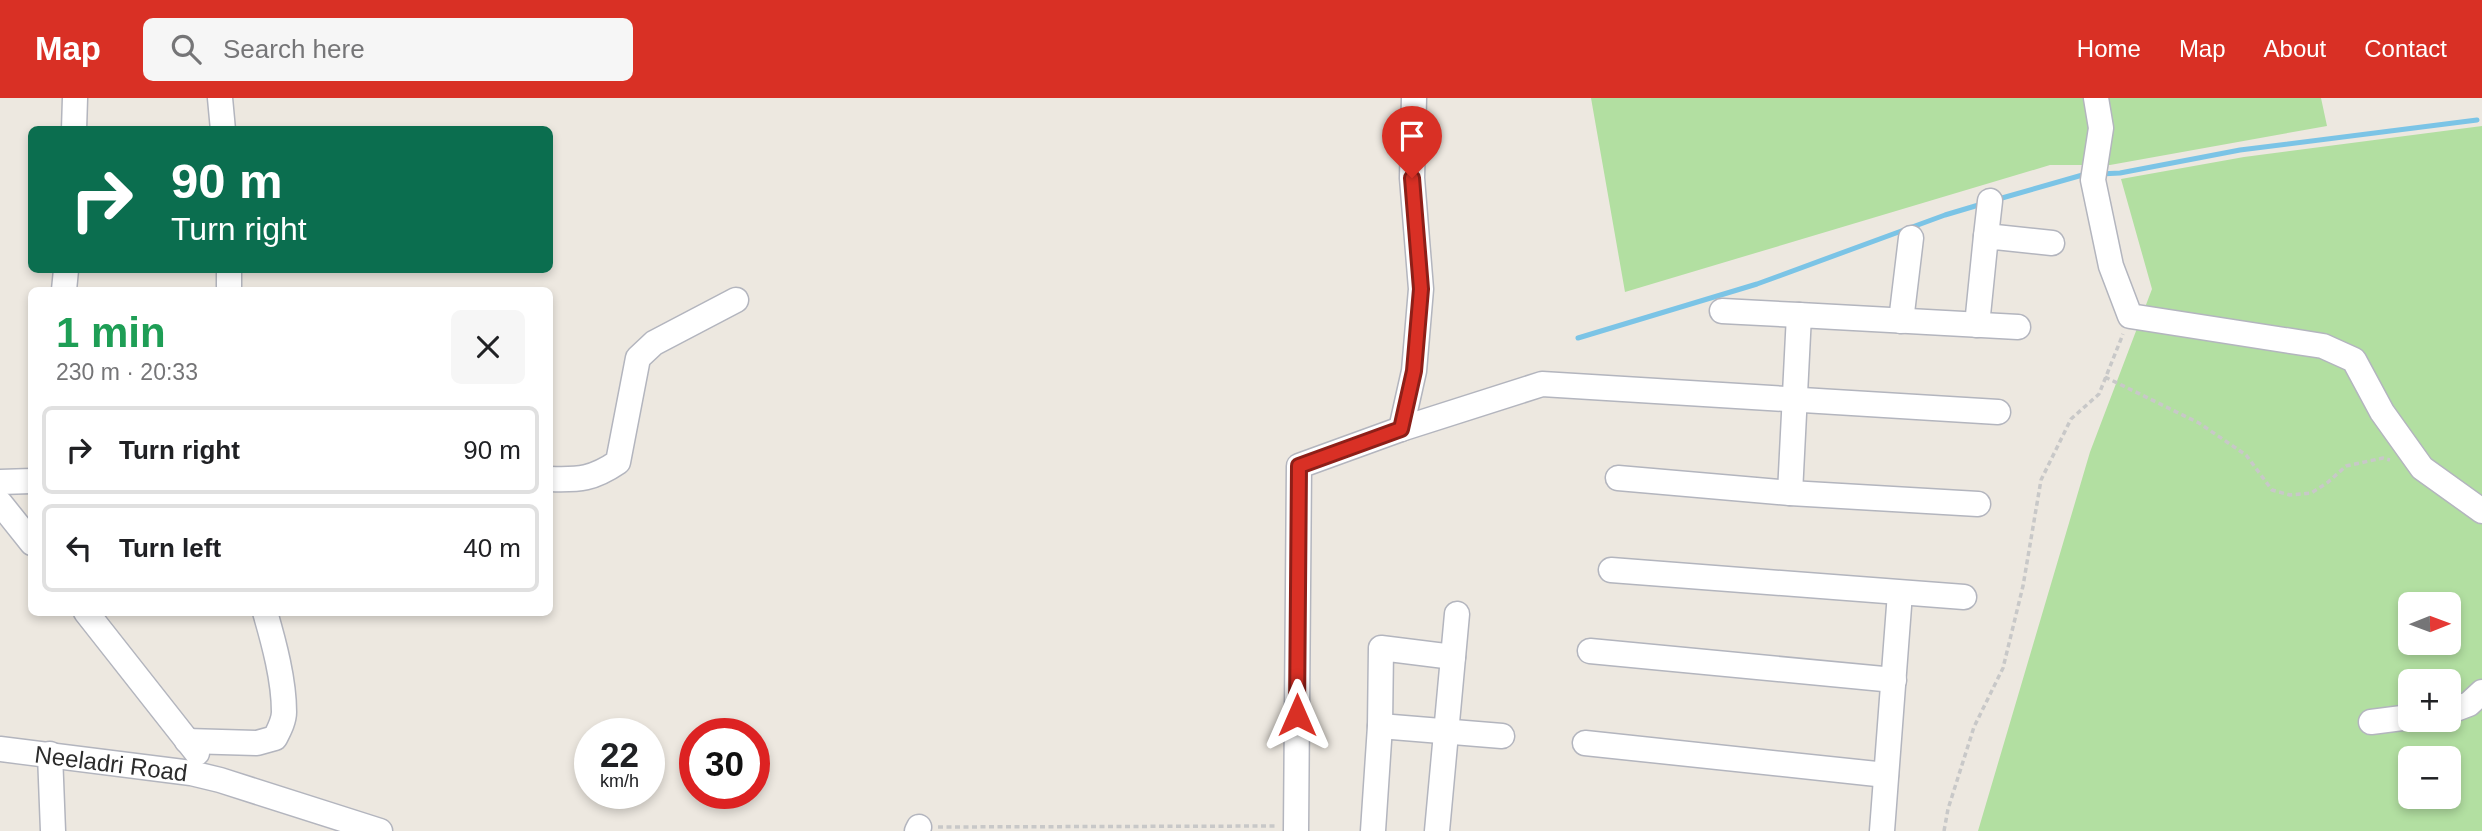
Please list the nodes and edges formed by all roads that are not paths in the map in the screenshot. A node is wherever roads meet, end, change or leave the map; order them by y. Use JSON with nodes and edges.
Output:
{"nodes":[{"id":1,"x":75,"y":98,"type":"edge"},
{"id":2,"x":220,"y":98,"type":"edge"},
{"id":3,"x":1414,"y":98,"type":"edge"},
{"id":4,"x":2096,"y":98,"type":"edge"},
{"id":5,"x":74,"y":126,"type":"edge"},
{"id":6,"x":223,"y":126,"type":"edge"},
{"id":7,"x":1990,"y":201,"type":"dead end"},
{"id":8,"x":1986,"y":236,"type":"junction"},
{"id":9,"x":1911,"y":238,"type":"dead end"},
{"id":10,"x":2052,"y":243,"type":"dead end"},
{"id":11,"x":736,"y":300,"type":"dead end"},
{"id":12,"x":1722,"y":311,"type":"dead end"},
{"id":13,"x":1799,"y":315,"type":"junction"},
{"id":14,"x":1901,"y":321,"type":"junction"},
{"id":15,"x":1976,"y":325,"type":"junction"},
{"id":16,"x":2018,"y":327,"type":"dead end"},
{"id":17,"x":1795,"y":400,"type":"junction"},
{"id":18,"x":1998,"y":412,"type":"dead end"},
{"id":19,"x":1401,"y":429,"type":"junction"},
{"id":20,"x":1618,"y":478,"type":"dead end"},
{"id":21,"x":553,"y":479,"type":"edge"},
{"id":22,"x":28,"y":481,"type":"edge"},
{"id":23,"x":0,"y":482,"type":"edge"},
{"id":24,"x":1790,"y":493,"type":"junction"},
{"id":25,"x":0,"y":503,"type":"edge"},
{"id":26,"x":1978,"y":504,"type":"dead end"},
{"id":27,"x":2482,"y":512,"type":"edge"},
{"id":28,"x":28,"y":538,"type":"edge"},
{"id":29,"x":1611,"y":570,"type":"dead end"},
{"id":30,"x":1900,"y":593,"type":"junction"},
{"id":31,"x":1964,"y":597,"type":"dead end"},
{"id":32,"x":1457,"y":614,"type":"dead end"},
{"id":33,"x":89,"y":616,"type":"edge"},
{"id":34,"x":266,"y":616,"type":"edge"},
{"id":35,"x":1590,"y":651,"type":"dead end"},
{"id":36,"x":1453,"y":657,"type":"junction"},
{"id":37,"x":1894,"y":680,"type":"junction"},
{"id":38,"x":2482,"y":691,"type":"edge"},
{"id":39,"x":2461,"y":708,"type":"edge"},
{"id":40,"x":2398,"y":719,"type":"edge"},
{"id":41,"x":2371,"y":722,"type":"dead end"},
{"id":42,"x":1380,"y":726,"type":"junction"},
{"id":43,"x":1446,"y":732,"type":"junction"},
{"id":44,"x":1502,"y":736,"type":"dead end"},
{"id":45,"x":187,"y":741,"type":"junction"},
{"id":46,"x":1585,"y":743,"type":"dead end"},
{"id":47,"x":0,"y":749,"type":"edge"},
{"id":48,"x":50,"y":754,"type":"junction"},
{"id":49,"x":1886,"y":775,"type":"junction"},
{"id":50,"x":220,"y":780,"type":"junction"},
{"id":51,"x":1296,"y":828,"type":"edge"},
{"id":52,"x":53,"y":831,"type":"edge"},
{"id":53,"x":380,"y":831,"type":"edge"},
{"id":54,"x":1373,"y":831,"type":"edge"},
{"id":55,"x":1437,"y":831,"type":"edge"},
{"id":56,"x":1882,"y":831,"type":"edge"}],
"edges":[{"from":1,"to":5,"type":"street"},
{"from":2,"to":6,"type":"street"},
{"from":3,"to":19,"type":"street"},
{"from":4,"to":27,"type":"street"},
{"from":7,"to":8,"type":"street"},
{"from":8,"to":10,"type":"street"},
{"from":8,"to":15,"type":"street"},
{"from":9,"to":14,"type":"street"},
{"from":11,"to":21,"type":"street"},
{"from":12,"to":13,"type":"street"},
{"from":13,"to":14,"type":"street"},
{"from":13,"to":17,"type":"street"},
{"from":14,"to":15,"type":"street"},
{"from":15,"to":16,"type":"street"},
{"from":17,"to":18,"type":"street"},
{"from":17,"to":19,"type":"street"},
{"from":17,"to":24,"type":"street"},
{"from":19,"to":51,"type":"street"},
{"from":20,"to":24,"type":"street"},
{"from":22,"to":23,"type":"street"},
{"from":24,"to":26,"type":"street"},
{"from":25,"to":28,"type":"street"},
{"from":29,"to":30,"type":"street"},
{"from":30,"to":31,"type":"street"},
{"from":30,"to":37,"type":"street"},
{"from":32,"to":36,"type":"street"},
{"from":33,"to":45,"type":"street"},
{"from":34,"to":45,"type":"street"},
{"from":35,"to":37,"type":"street"},
{"from":36,"to":42,"type":"street"},
{"from":36,"to":43,"type":"street"},
{"from":37,"to":49,"type":"street"},
{"from":38,"to":39,"type":"street"},
{"from":40,"to":41,"type":"street"},
{"from":42,"to":43,"type":"street"},
{"from":42,"to":54,"type":"street"},
{"from":43,"to":44,"type":"street"},
{"from":43,"to":55,"type":"street"},
{"from":45,"to":50,"type":"street"},
{"from":46,"to":49,"type":"street"},
{"from":47,"to":48,"type":"street","name":"Neeladri Road"},
{"from":48,"to":50,"type":"street","name":"Neeladri Road"},
{"from":48,"to":52,"type":"street"},
{"from":49,"to":56,"type":"street"},
{"from":50,"to":53,"type":"street","name":"Neeladri Road"}]}
